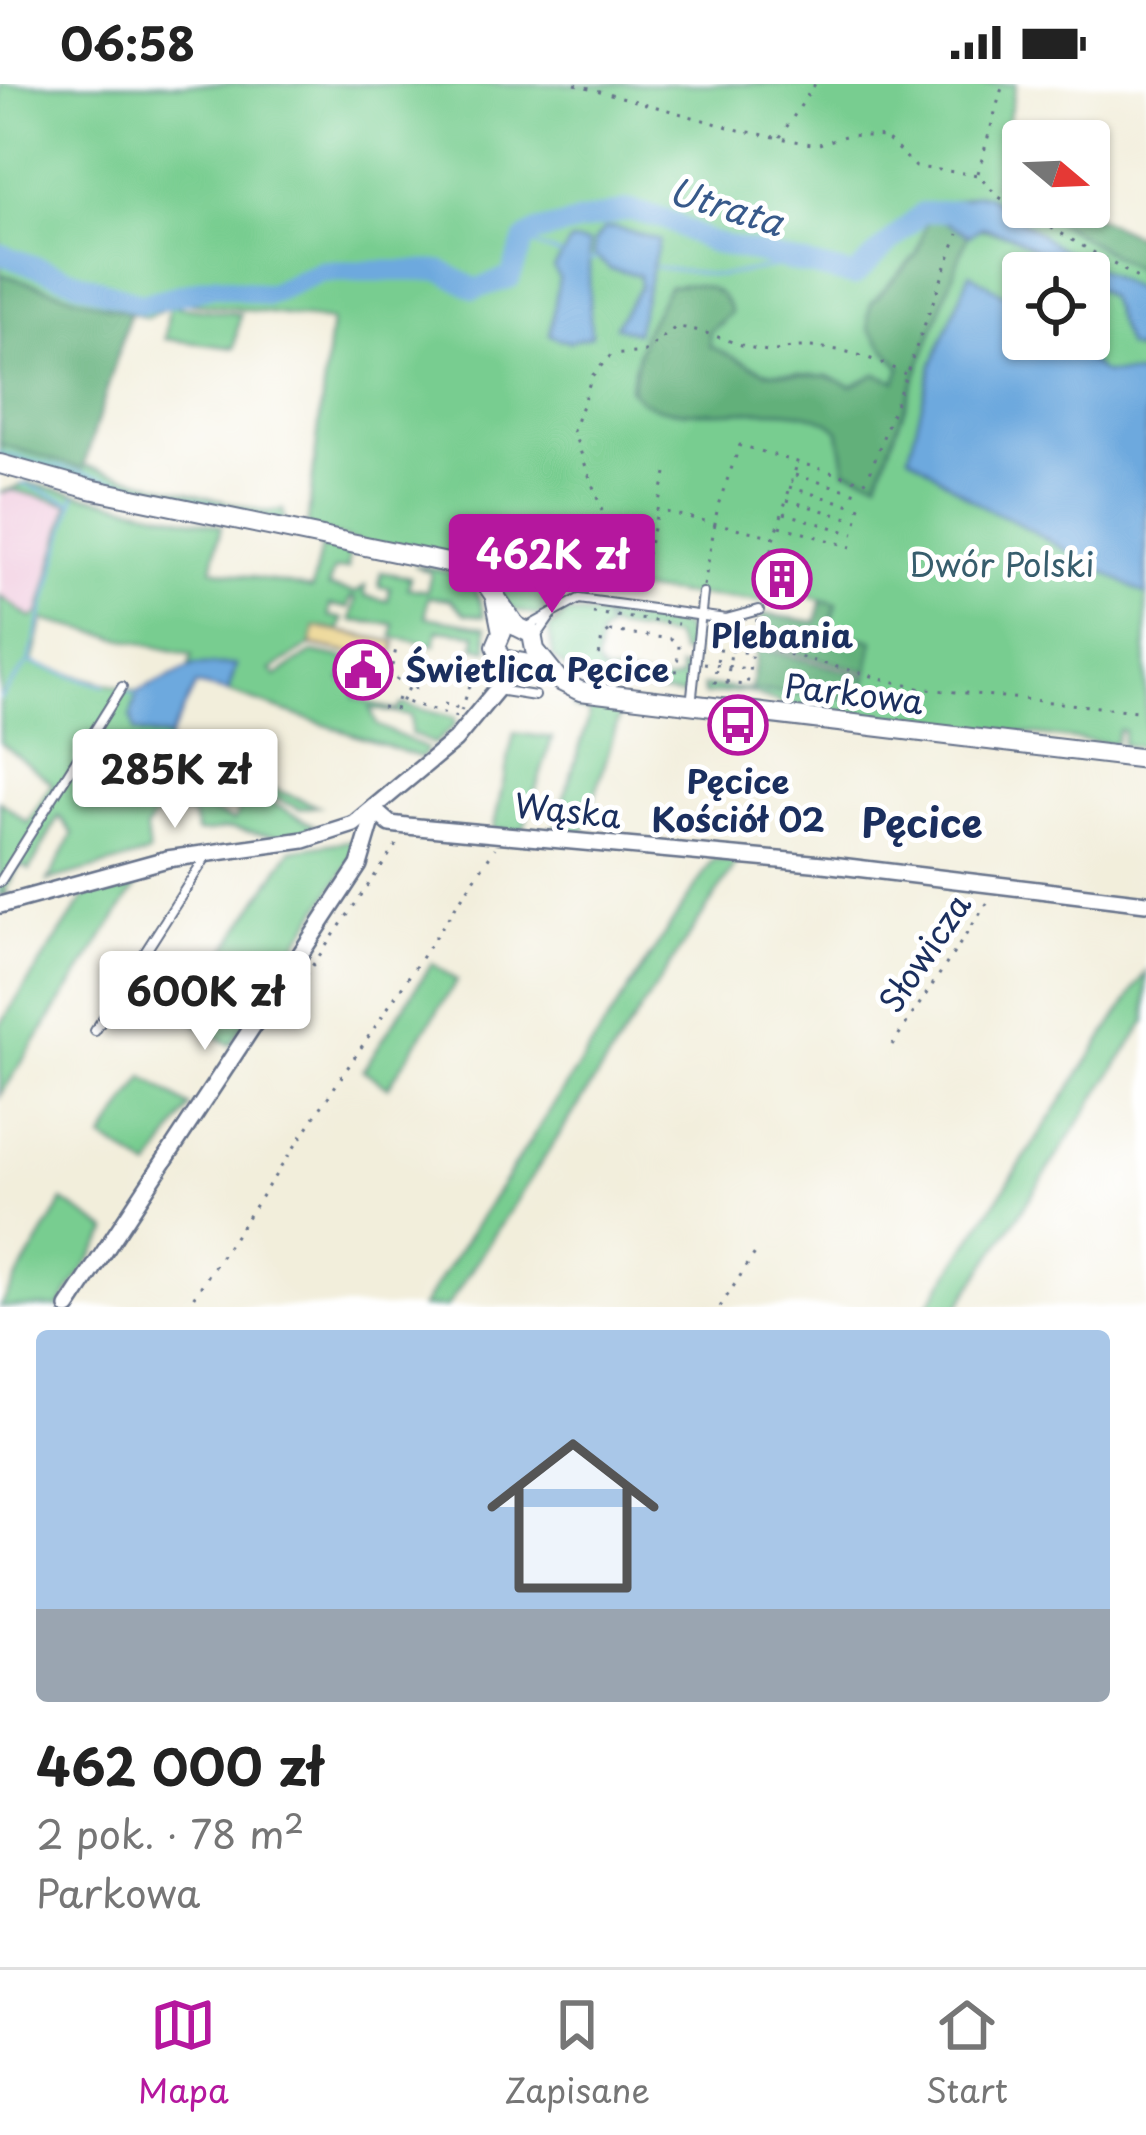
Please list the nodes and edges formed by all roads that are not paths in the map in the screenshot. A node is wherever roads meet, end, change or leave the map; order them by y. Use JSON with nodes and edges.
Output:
{"nodes":[{"id":1,"x":2,"y":469,"type":"edge"},
{"id":2,"x":703,"y":593,"type":"road end"},
{"id":3,"x":759,"y":610,"type":"road end"},
{"id":4,"x":702,"y":613,"type":"junction"},
{"id":5,"x":519,"y":645,"type":"junction"},
{"id":6,"x":492,"y":685,"type":"junction"},
{"id":7,"x":122,"y":687,"type":"dead end"},
{"id":8,"x":535,"y":696,"type":"dead end"},
{"id":9,"x":691,"y":705,"type":"junction"},
{"id":10,"x":1146,"y":758,"type":"edge"},
{"id":11,"x":375,"y":811,"type":"junction"},
{"id":12,"x":209,"y":850,"type":"junction"},
{"id":13,"x":0,"y":883,"type":"edge"},
{"id":14,"x":1146,"y":903,"type":"edge"},
{"id":15,"x":0,"y":905,"type":"edge"},
{"id":16,"x":95,"y":1031,"type":"dead end"},
{"id":17,"x":68,"y":1307,"type":"edge"}],
"edges":[{"from":1,"to":5,"type":"street","name":"Parkowa"},
{"from":2,"to":4,"type":"lane"},
{"from":3,"to":4,"type":"lane"},
{"from":4,"to":5,"type":"lane"},
{"from":4,"to":9,"type":"lane"},
{"from":5,"to":6,"type":"street"},
{"from":5,"to":9,"type":"street","name":"Parkowa"},
{"from":6,"to":8,"type":"lane"},
{"from":6,"to":11,"type":"street"},
{"from":7,"to":13,"type":"lane"},
{"from":9,"to":10,"type":"street","name":"Parkowa"},
{"from":11,"to":12,"type":"street"},
{"from":11,"to":14,"type":"street","name":"Wąska"},
{"from":11,"to":17,"type":"street"},
{"from":12,"to":15,"type":"street"},
{"from":12,"to":16,"type":"lane"}]}
